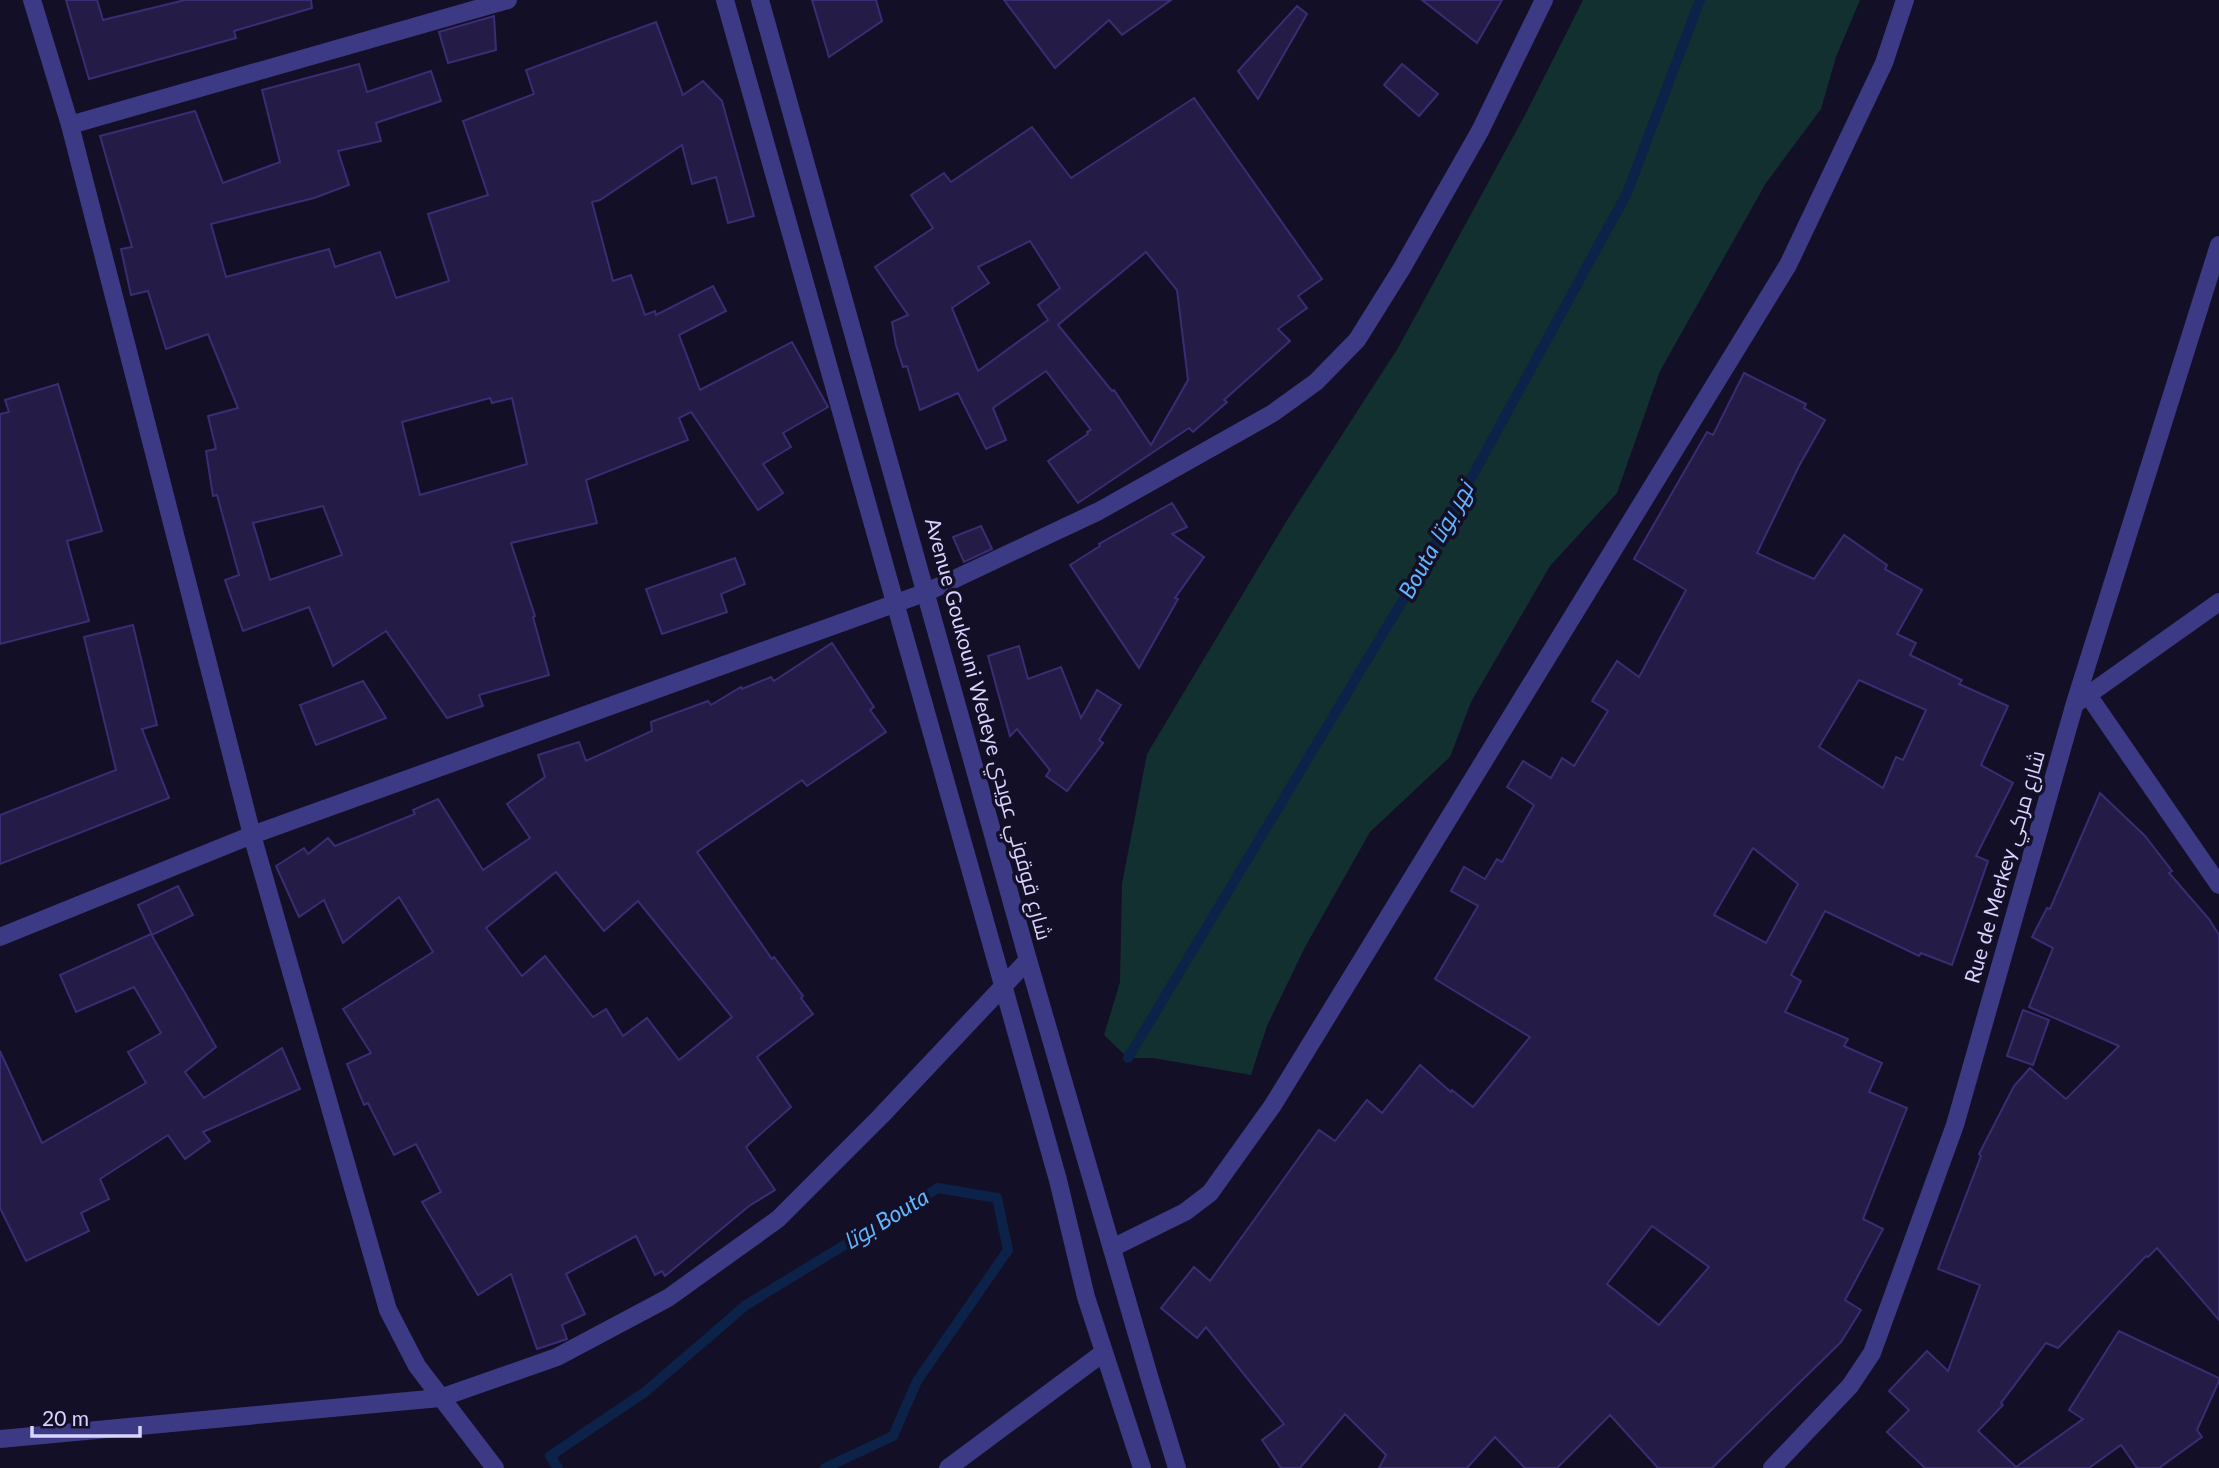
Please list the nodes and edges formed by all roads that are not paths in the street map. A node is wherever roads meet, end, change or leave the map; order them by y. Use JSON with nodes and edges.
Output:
{"nodes":[{"id":1,"x":33,"y":0,"type":"edge"},
{"id":2,"x":508,"y":0,"type":"edge"},
{"id":3,"x":725,"y":0,"type":"edge"},
{"id":4,"x":760,"y":0,"type":"edge"},
{"id":5,"x":1544,"y":0,"type":"edge"},
{"id":6,"x":1905,"y":0,"type":"edge"},
{"id":7,"x":69,"y":125,"type":"junction"},
{"id":8,"x":2219,"y":245,"type":"edge"},
{"id":9,"x":927,"y":592,"type":"junction"},
{"id":10,"x":2219,"y":602,"type":"edge"},
{"id":11,"x":896,"y":603,"type":"junction"},
{"id":12,"x":2082,"y":699,"type":"junction"},
{"id":13,"x":252,"y":835,"type":"junction"},
{"id":14,"x":2219,"y":886,"type":"edge"},
{"id":15,"x":0,"y":937,"type":"edge"},
{"id":16,"x":1028,"y":960,"type":"junction"},
{"id":17,"x":1002,"y":988,"type":"junction"},
{"id":18,"x":1112,"y":1248,"type":"junction"},
{"id":19,"x":1103,"y":1353,"type":"junction"},
{"id":20,"x":440,"y":1398,"type":"junction"},
{"id":21,"x":0,"y":1439,"type":"edge"},
{"id":22,"x":494,"y":1467,"type":"edge"},
{"id":23,"x":948,"y":1468,"type":"edge"},
{"id":24,"x":1142,"y":1468,"type":"edge"},
{"id":25,"x":1177,"y":1468,"type":"edge"},
{"id":26,"x":1772,"y":1468,"type":"edge"}],
"edges":[{"from":1,"to":7,"type":"street"},
{"from":2,"to":7,"type":"street"},
{"from":3,"to":11,"type":"street"},
{"from":4,"to":9,"type":"street","name":"Avenue Goukouni Wedeye شارع قوقوني عويدي"},
{"from":5,"to":9,"type":"street"},
{"from":6,"to":18,"type":"street"},
{"from":7,"to":13,"type":"street"},
{"from":8,"to":12,"type":"street","name":"Rue de Merkey شارع مركي"},
{"from":9,"to":11,"type":"street"},
{"from":9,"to":16,"type":"street","name":"Avenue Goukouni Wedeye شارع قوقوني عويدي"},
{"from":10,"to":12,"type":"street"},
{"from":11,"to":13,"type":"street"},
{"from":11,"to":17,"type":"street"},
{"from":12,"to":14,"type":"street"},
{"from":12,"to":26,"type":"street","name":"Rue de Merkey شارع مركي"},
{"from":13,"to":15,"type":"street"},
{"from":13,"to":20,"type":"street"},
{"from":16,"to":17,"type":"street"},
{"from":16,"to":18,"type":"street","name":"Avenue Goukouni Wedeye شارع قوقوني عويدي"},
{"from":17,"to":19,"type":"street"},
{"from":17,"to":20,"type":"street"},
{"from":18,"to":25,"type":"street","name":"Avenue Goukouni Wedeye شارع قوقوني عويدي"},
{"from":19,"to":23,"type":"street"},
{"from":19,"to":24,"type":"street"},
{"from":20,"to":21,"type":"street"},
{"from":20,"to":22,"type":"street"}]}
